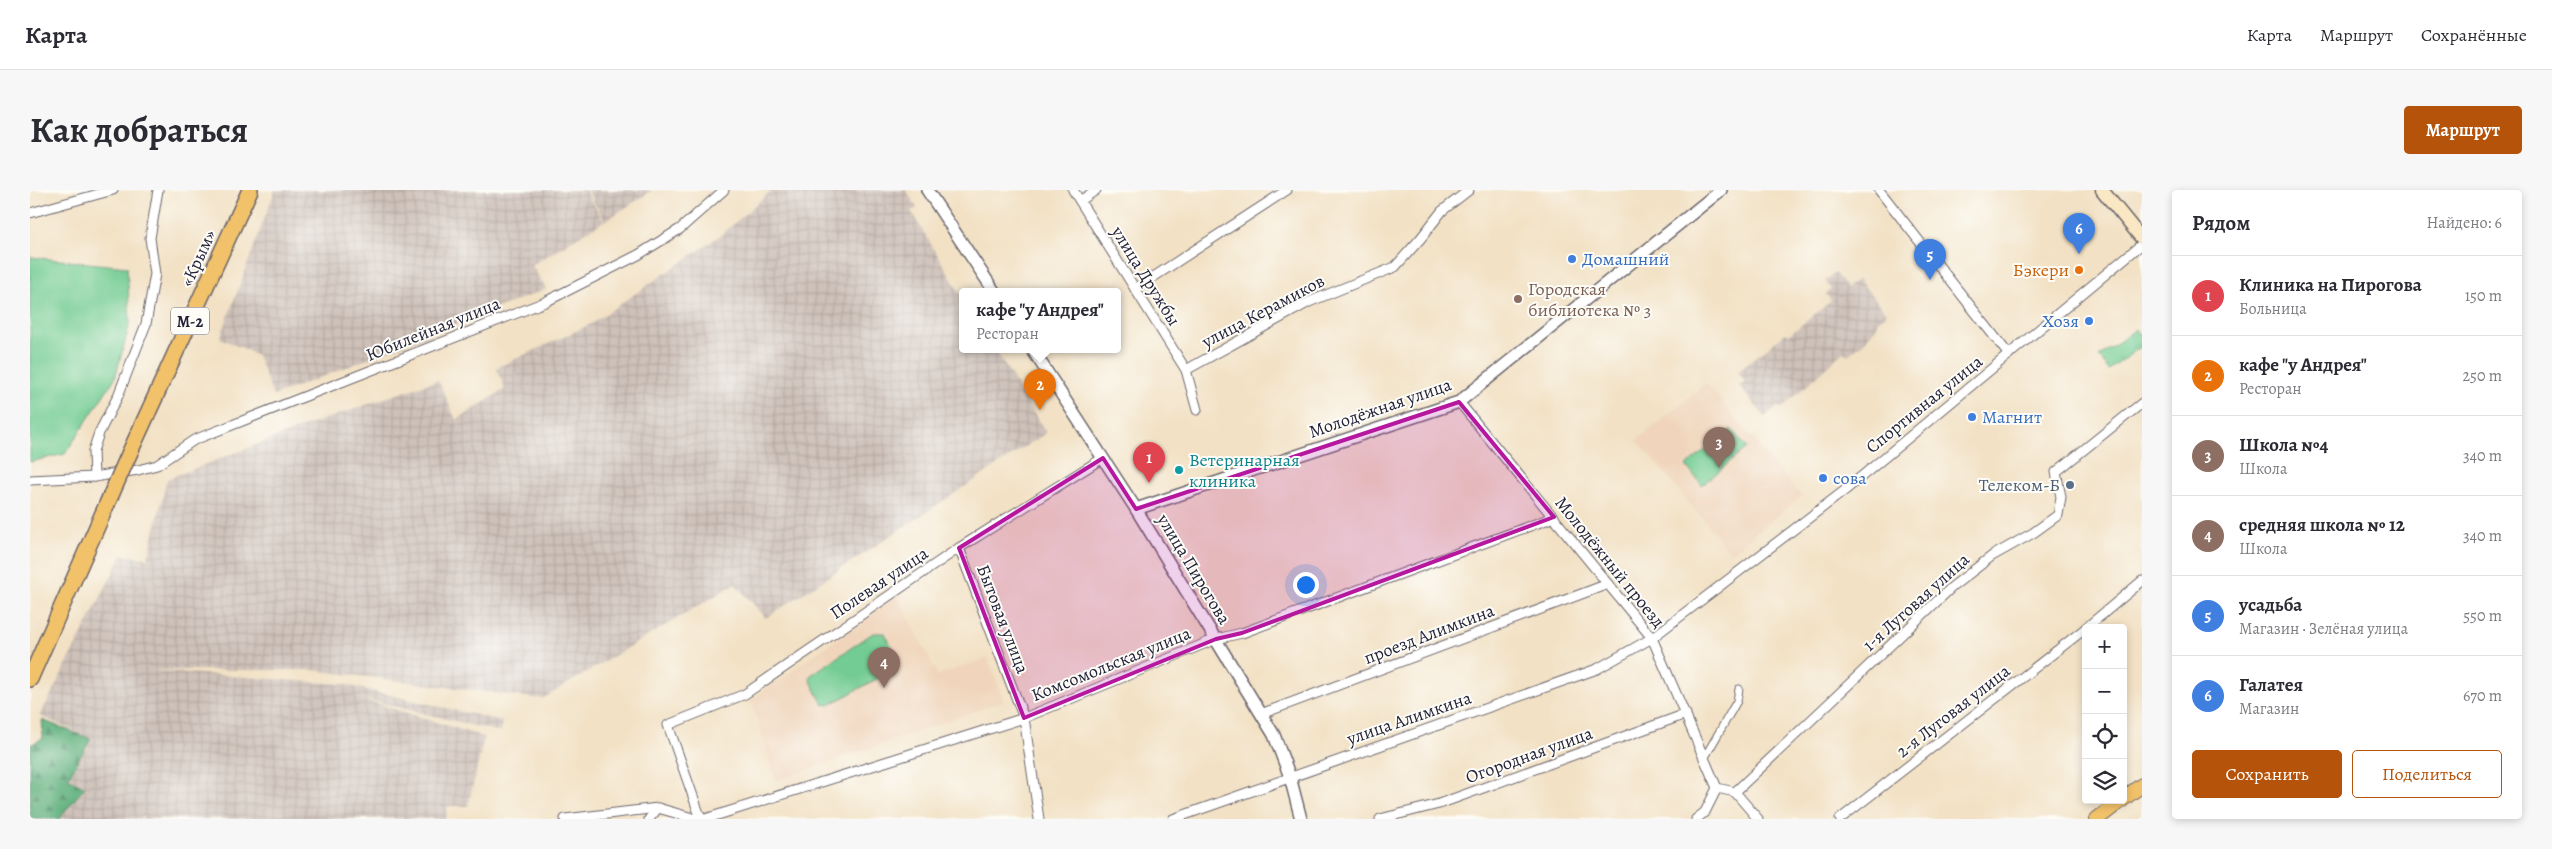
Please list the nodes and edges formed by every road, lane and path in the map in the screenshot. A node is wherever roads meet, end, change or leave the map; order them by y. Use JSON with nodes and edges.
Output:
{"nodes":[{"id":1,"x":113,"y":190,"type":"edge"},
{"id":2,"x":158,"y":190,"type":"edge"},
{"id":3,"x":250,"y":190,"type":"edge"},
{"id":4,"x":724,"y":190,"type":"edge"},
{"id":5,"x":927,"y":190,"type":"edge"},
{"id":6,"x":1073,"y":190,"type":"edge"},
{"id":7,"x":1096,"y":190,"type":"edge"},
{"id":8,"x":1287,"y":190,"type":"edge"},
{"id":9,"x":1469,"y":190,"type":"edge"},
{"id":10,"x":1721,"y":190,"type":"edge"},
{"id":11,"x":1879,"y":190,"type":"edge"},
{"id":12,"x":2102,"y":190,"type":"edge"},
{"id":13,"x":1080,"y":201,"type":"junction"},
{"id":14,"x":30,"y":213,"type":"edge"},
{"id":15,"x":2142,"y":239,"type":"edge"},
{"id":16,"x":2142,"y":244,"type":"edge"},
{"id":17,"x":992,"y":288,"type":"edge"},
{"id":18,"x":1135,"y":289,"type":"junction"},
{"id":19,"x":1035,"y":353,"type":"edge"},
{"id":20,"x":2009,"y":355,"type":"junction"},
{"id":21,"x":1186,"y":370,"type":"junction"},
{"id":22,"x":1459,"y":402,"type":"junction"},
{"id":23,"x":2142,"y":403,"type":"edge"},
{"id":24,"x":1197,"y":410,"type":"dead end"},
{"id":25,"x":1103,"y":458,"type":"junction"},
{"id":26,"x":94,"y":477,"type":"junction"},
{"id":27,"x":30,"y":480,"type":"edge"},
{"id":28,"x":1136,"y":509,"type":"junction"},
{"id":29,"x":1554,"y":517,"type":"junction"},
{"id":30,"x":959,"y":548,"type":"junction"},
{"id":31,"x":2142,"y":581,"type":"edge"},
{"id":32,"x":1608,"y":584,"type":"junction"},
{"id":33,"x":2091,"y":624,"type":"edge"},
{"id":34,"x":2082,"y":631,"type":"edge"},
{"id":35,"x":1652,"y":638,"type":"junction"},
{"id":36,"x":1216,"y":639,"type":"junction"},
{"id":37,"x":30,"y":679,"type":"edge"},
{"id":38,"x":1739,"y":689,"type":"dead end"},
{"id":39,"x":1262,"y":714,"type":"junction"},
{"id":40,"x":1686,"y":714,"type":"junction"},
{"id":41,"x":1024,"y":718,"type":"junction"},
{"id":42,"x":1705,"y":757,"type":"junction"},
{"id":43,"x":1290,"y":777,"type":"junction"},
{"id":44,"x":2142,"y":785,"type":"edge"},
{"id":45,"x":1718,"y":788,"type":"junction"},
{"id":46,"x":1735,"y":792,"type":"junction"},
{"id":47,"x":2127,"y":796,"type":"edge"},
{"id":48,"x":2117,"y":804,"type":"edge"},
{"id":49,"x":658,"y":808,"type":"junction"},
{"id":50,"x":565,"y":819,"type":"edge"},
{"id":51,"x":649,"y":819,"type":"edge"},
{"id":52,"x":696,"y":819,"type":"edge"},
{"id":53,"x":701,"y":819,"type":"edge"},
{"id":54,"x":705,"y":819,"type":"edge"},
{"id":55,"x":1039,"y":819,"type":"edge"},
{"id":56,"x":1173,"y":819,"type":"edge"},
{"id":57,"x":1301,"y":819,"type":"edge"},
{"id":58,"x":1380,"y":819,"type":"edge"},
{"id":59,"x":1696,"y":819,"type":"edge"},
{"id":60,"x":1758,"y":819,"type":"edge"},
{"id":61,"x":1840,"y":819,"type":"edge"},
{"id":62,"x":2097,"y":819,"type":"edge"}],
"edges":[{"from":1,"to":14,"type":"street"},
{"from":2,"to":26,"type":"street"},
{"from":3,"to":37,"type":"highway","name":"«Крым»","number":"М-2","bridge":true},
{"from":4,"to":26,"type":"street","name":"Юбилейная улица"},
{"from":5,"to":17,"type":"street"},
{"from":6,"to":13,"type":"street","name":"улица Дружбы"},
{"from":7,"to":13,"type":"street"},
{"from":8,"to":18,"type":"street"},
{"from":9,"to":21,"type":"street","name":"улица Керамиков"},
{"from":10,"to":22,"type":"street","name":"Молодёжная улица"},
{"from":11,"to":20,"type":"street"},
{"from":12,"to":15,"type":"main road"},
{"from":13,"to":18,"type":"street","name":"улица Дружбы"},
{"from":16,"to":20,"type":"street","name":"Спортивная улица"},
{"from":18,"to":21,"type":"street","name":"улица Дружбы"},
{"from":19,"to":25,"type":"street","name":"улица Пирогова"},
{"from":20,"to":35,"type":"street","name":"Спортивная улица"},
{"from":21,"to":24,"type":"street","name":"улица Дружбы"},
{"from":22,"to":28,"type":"street","name":"Молодёжная улица"},
{"from":22,"to":29,"type":"street","name":"Молодёжный проезд"},
{"from":23,"to":46,"type":"street","name":"1-я Луговая улица"},
{"from":25,"to":28,"type":"street","name":"улица Пирогова"},
{"from":25,"to":30,"type":"street","name":"Полевая улица"},
{"from":26,"to":27,"type":"street","name":"Юбилейная улица"},
{"from":28,"to":36,"type":"street","name":"улица Пирогова"},
{"from":29,"to":32,"type":"street","name":"Молодёжный проезд"},
{"from":29,"to":36,"type":"street","name":"Комсомольская улица"},
{"from":30,"to":41,"type":"street","name":"Бытовая улица"},
{"from":30,"to":53,"type":"street","name":"Полевая улица"},
{"from":31,"to":33,"type":"street","name":"2-я Луговая улица"},
{"from":32,"to":35,"type":"street","name":"Молодёжный проезд"},
{"from":32,"to":39,"type":"street","name":"проезд Алимкина"},
{"from":34,"to":61,"type":"street","name":"2-я Луговая улица"},
{"from":35,"to":40,"type":"street","name":"Молодёжный проезд"},
{"from":35,"to":43,"type":"street","name":"улица Алимкина"},
{"from":36,"to":39,"type":"street","name":"улица Пирогова"},
{"from":36,"to":41,"type":"street","name":"Комсомольская улица"},
{"from":38,"to":42,"type":"street"},
{"from":39,"to":43,"type":"street","name":"улица Пирогова"},
{"from":40,"to":42,"type":"street","name":"Молодёжный проезд"},
{"from":40,"to":58,"type":"street","name":"Огородная улица"},
{"from":41,"to":54,"type":"street","name":"Комсомольская улица"},
{"from":41,"to":55,"type":"street","name":"Бытовая улица"},
{"from":42,"to":45,"type":"street","name":"Молодёжный проезд"},
{"from":43,"to":56,"type":"street","name":"улица Алимкина"},
{"from":43,"to":57,"type":"street","name":"улица Пирогова"},
{"from":44,"to":47,"type":"main road"},
{"from":45,"to":46,"type":"street"},
{"from":45,"to":59,"type":"street"},
{"from":46,"to":60,"type":"street"},
{"from":48,"to":62,"type":"main road"},
{"from":49,"to":50,"type":"street"},
{"from":49,"to":51,"type":"street"},
{"from":49,"to":52,"type":"street"}]}
